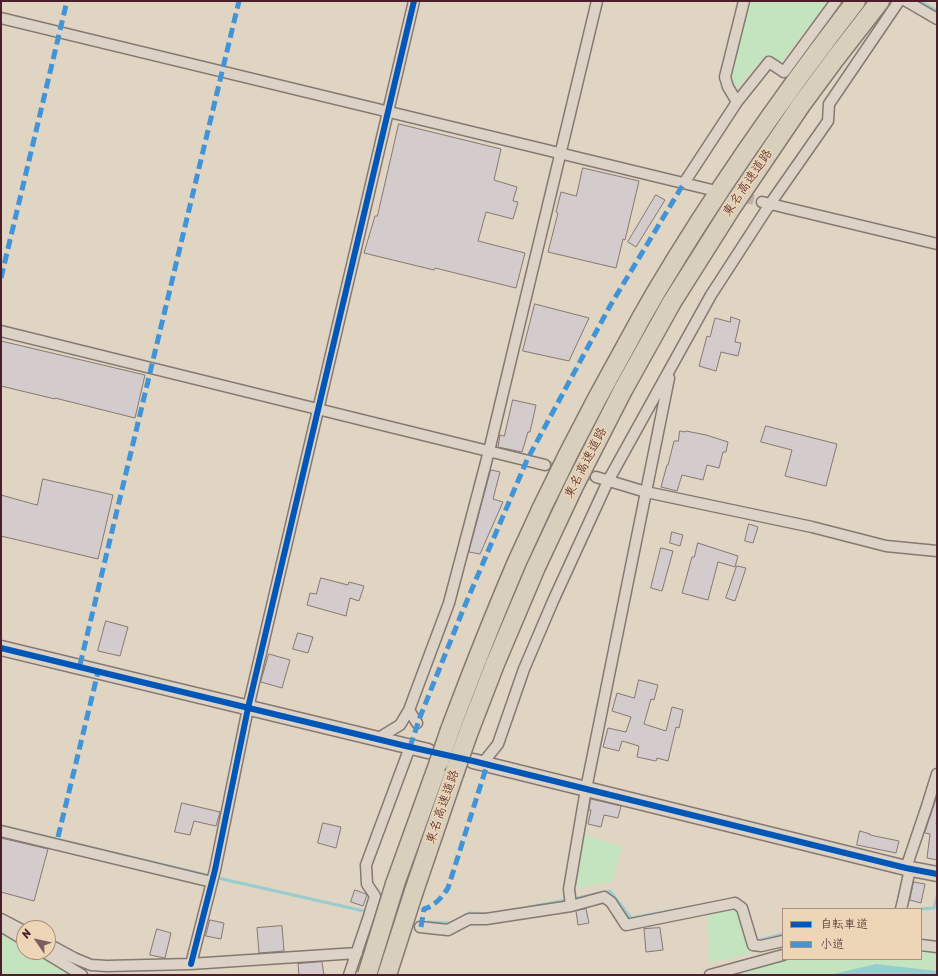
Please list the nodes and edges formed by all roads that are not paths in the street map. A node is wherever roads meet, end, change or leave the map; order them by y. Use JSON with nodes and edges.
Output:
{"nodes":[{"id":1,"x":414,"y":1,"type":"edge"},
{"id":2,"x":596,"y":1,"type":"edge"},
{"id":3,"x":744,"y":1,"type":"edge"},
{"id":4,"x":836,"y":1,"type":"edge"},
{"id":5,"x":856,"y":1,"type":"edge"},
{"id":6,"x":880,"y":1,"type":"edge"},
{"id":7,"x":899,"y":1,"type":"edge"},
{"id":8,"x":906,"y":1,"type":"edge"},
{"id":9,"x":1,"y":18,"type":"edge"},
{"id":10,"x":937,"y":19,"type":"edge"},
{"id":11,"x":737,"y":102,"type":"junction"},
{"id":12,"x":388,"y":111,"type":"junction"},
{"id":13,"x":560,"y":153,"type":"junction"},
{"id":14,"x":684,"y":183,"type":"junction"},
{"id":15,"x":712,"y":190,"type":"tunnel mouth"},
{"id":16,"x":766,"y":203,"type":"junction"},
{"id":17,"x":937,"y":244,"type":"edge"},
{"id":18,"x":1,"y":331,"type":"edge"},
{"id":19,"x":671,"y":368,"type":"junction"},
{"id":20,"x":317,"y":409,"type":"junction"},
{"id":21,"x":489,"y":451,"type":"junction"},
{"id":22,"x":545,"y":465,"type":"tunnel mouth"},
{"id":23,"x":596,"y":477,"type":"tunnel mouth"},
{"id":24,"x":608,"y":481,"type":"junction"},
{"id":25,"x":646,"y":492,"type":"junction"},
{"id":26,"x":937,"y":551,"type":"edge"},
{"id":27,"x":1,"y":648,"type":"edge"},
{"id":28,"x":248,"y":708,"type":"junction"},
{"id":29,"x":409,"y":710,"type":"junction"},
{"id":30,"x":417,"y":724,"type":"dead end"},
{"id":31,"x":377,"y":739,"type":"junction"},
{"id":32,"x":410,"y":747,"type":"junction"},
{"id":33,"x":433,"y":757,"type":"junction"},
{"id":34,"x":478,"y":763,"type":"joint"},
{"id":35,"x":937,"y":774,"type":"edge"},
{"id":36,"x":586,"y":790,"type":"junction"},
{"id":37,"x":1,"y":831,"type":"edge"},
{"id":38,"x":908,"y":869,"type":"junction"},
{"id":39,"x":937,"y":874,"type":"edge"},
{"id":40,"x":212,"y":882,"type":"junction"},
{"id":41,"x":571,"y":906,"type":"junction"},
{"id":42,"x":900,"y":908,"type":"edge"},
{"id":43,"x":1,"y":919,"type":"edge"},
{"id":44,"x":1,"y":926,"type":"edge"},
{"id":45,"x":16,"y":927,"type":"edge"},
{"id":46,"x":420,"y":927,"type":"tunnel mouth"},
{"id":47,"x":16,"y":935,"type":"edge"},
{"id":48,"x":782,"y":941,"type":"edge"},
{"id":49,"x":922,"y":945,"type":"edge"},
{"id":50,"x":937,"y":947,"type":"edge"},
{"id":51,"x":56,"y":948,"type":"edge"},
{"id":52,"x":357,"y":953,"type":"junction"},
{"id":53,"x":782,"y":955,"type":"edge"},
{"id":54,"x":56,"y":959,"type":"edge"},
{"id":55,"x":191,"y":964,"type":"junction"},
{"id":56,"x":82,"y":975,"type":"edge"},
{"id":57,"x":349,"y":975,"type":"edge"},
{"id":58,"x":367,"y":975,"type":"edge"},
{"id":59,"x":387,"y":975,"type":"edge"},
{"id":60,"x":710,"y":975,"type":"edge"}],
"edges":[{"from":1,"to":12,"type":"street"},
{"from":2,"to":13,"type":"street"},
{"from":3,"to":11,"type":"street"},
{"from":4,"to":11,"type":"street"},
{"from":5,"to":33,"type":"highway","name":"東名高速道路","bridge":true},
{"from":6,"to":59,"type":"highway","name":"東名高速道路","bridge":true},
{"from":7,"to":16,"type":"street"},
{"from":8,"to":10,"type":"street"},
{"from":9,"to":12,"type":"street"},
{"from":11,"to":14,"type":"street"},
{"from":12,"to":13,"type":"street"},
{"from":12,"to":20,"type":"street"},
{"from":13,"to":14,"type":"street"},
{"from":13,"to":21,"type":"street"},
{"from":14,"to":15,"type":"street"},
{"from":16,"to":17,"type":"street"},
{"from":16,"to":19,"type":"street"},
{"from":18,"to":20,"type":"street"},
{"from":19,"to":24,"type":"street"},
{"from":19,"to":25,"type":"street"},
{"from":20,"to":21,"type":"street"},
{"from":20,"to":28,"type":"street"},
{"from":21,"to":22,"type":"street"},
{"from":21,"to":29,"type":"street"},
{"from":23,"to":24,"type":"street"},
{"from":24,"to":25,"type":"street"},
{"from":24,"to":34,"type":"street"},
{"from":25,"to":26,"type":"street"},
{"from":25,"to":36,"type":"street"},
{"from":27,"to":28,"type":"street"},
{"from":28,"to":31,"type":"street"},
{"from":28,"to":40,"type":"street"},
{"from":29,"to":30,"type":"street"},
{"from":29,"to":31,"type":"street"},
{"from":31,"to":32,"type":"street"},
{"from":32,"to":33,"type":"street"},
{"from":32,"to":52,"type":"street"},
{"from":33,"to":58,"type":"highway","name":"東名高速道路","bridge":true},
{"from":34,"to":36,"type":"street"},
{"from":35,"to":38,"type":"street"},
{"from":36,"to":38,"type":"street"},
{"from":36,"to":41,"type":"street"},
{"from":37,"to":40,"type":"street"},
{"from":38,"to":39,"type":"street"},
{"from":38,"to":42,"type":"street"},
{"from":40,"to":55,"type":"street"},
{"from":41,"to":46,"type":"street"},
{"from":41,"to":48,"type":"street"},
{"from":43,"to":45,"type":"street"},
{"from":44,"to":47,"type":"street"},
{"from":49,"to":50,"type":"street"},
{"from":51,"to":55,"type":"street"},
{"from":52,"to":55,"type":"street"},
{"from":52,"to":57,"type":"street"},
{"from":53,"to":60,"type":"street"},
{"from":54,"to":56,"type":"street"}]}
